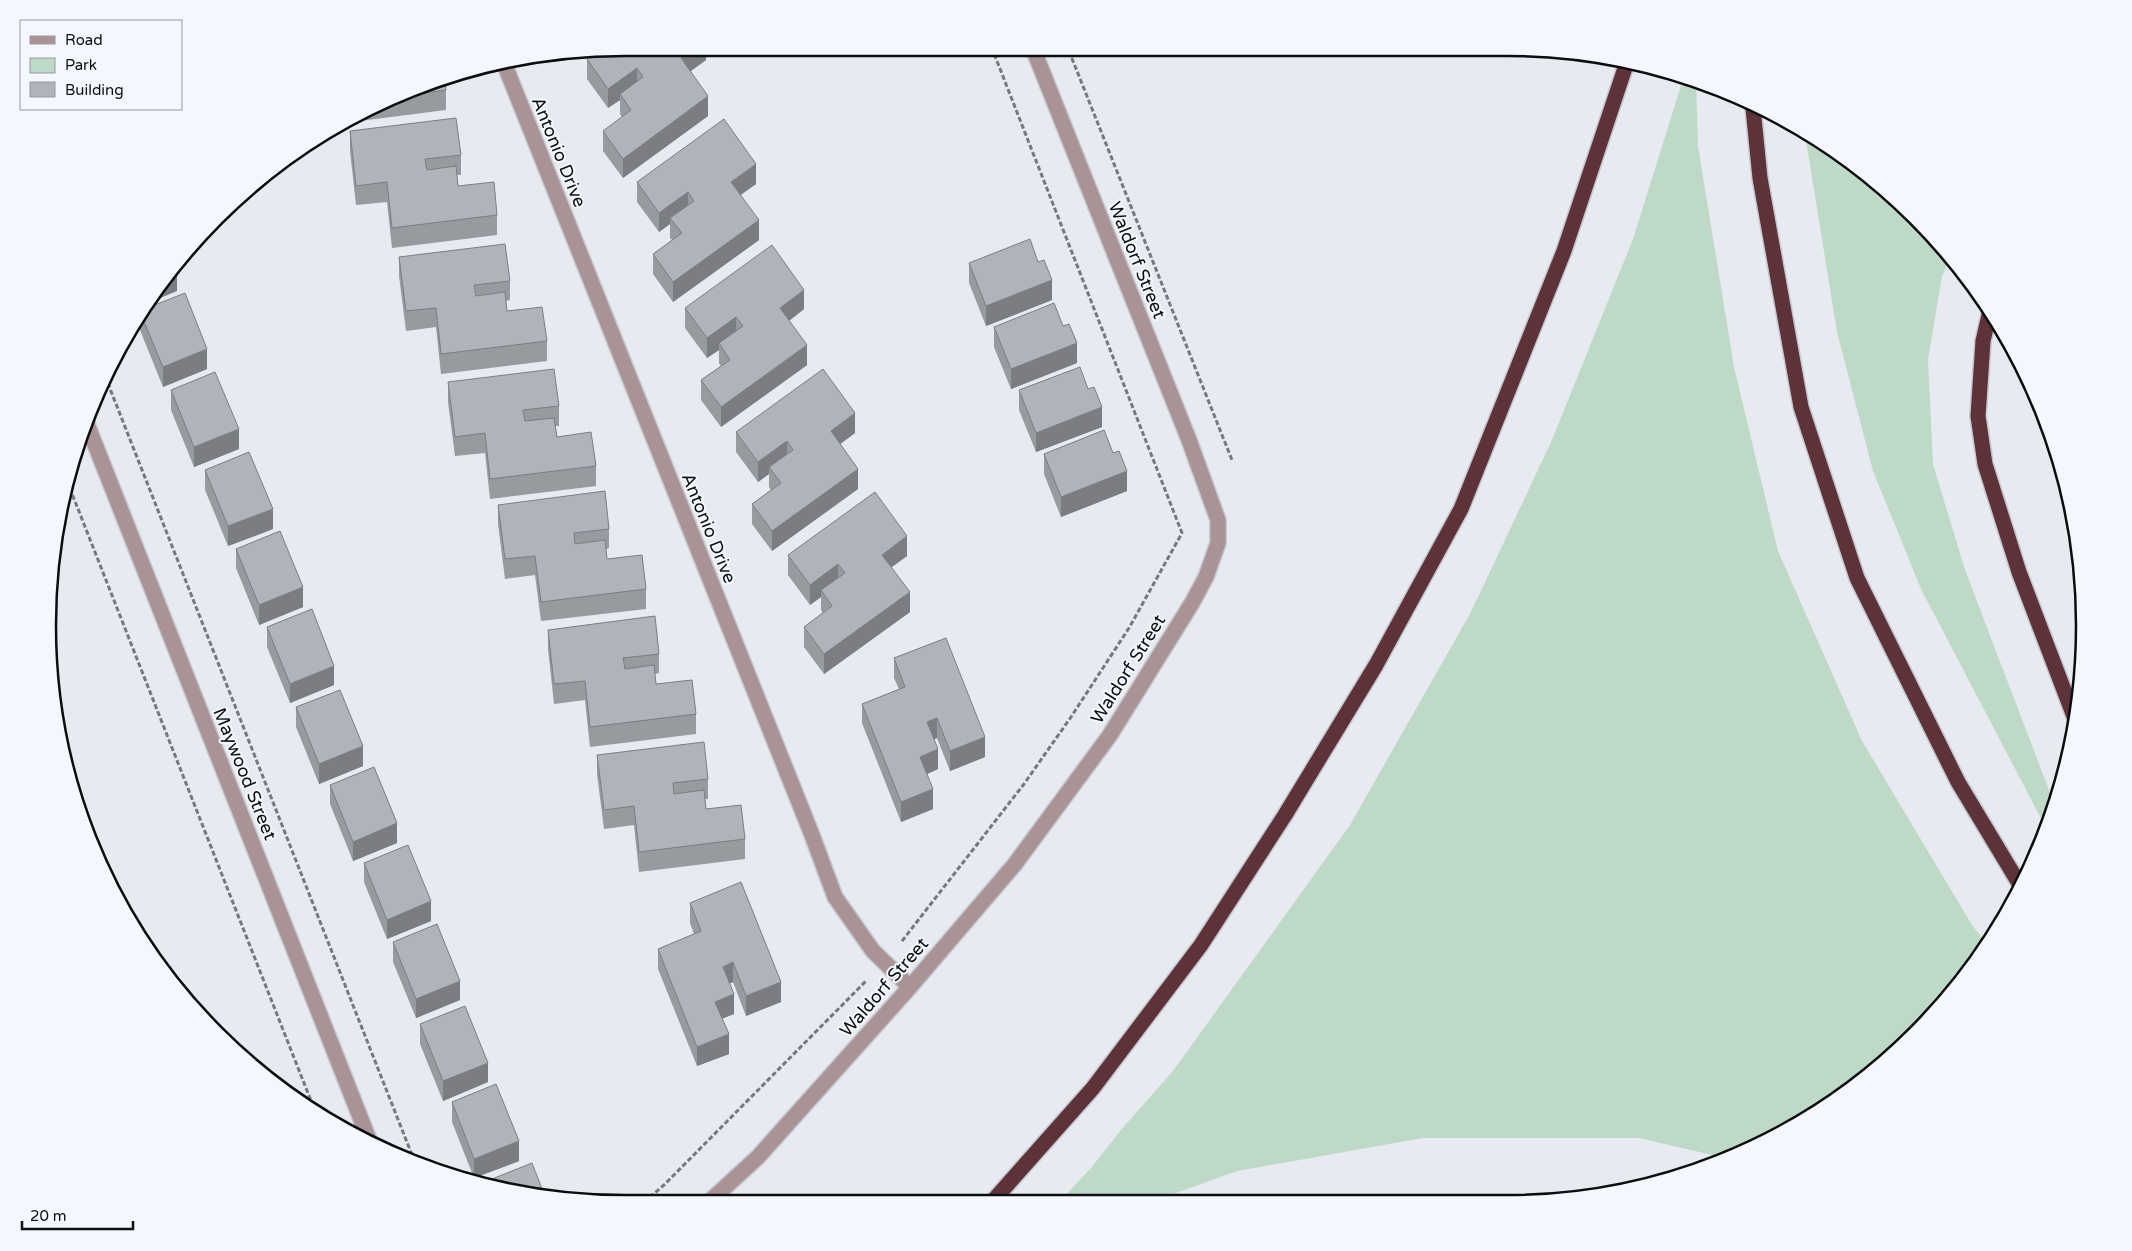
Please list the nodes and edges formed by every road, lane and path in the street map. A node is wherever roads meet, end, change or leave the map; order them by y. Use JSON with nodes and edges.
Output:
{"nodes":[{"id":1,"x":995,"y":56,"type":"edge"},
{"id":2,"x":1036,"y":56,"type":"edge"},
{"id":3,"x":1071,"y":56,"type":"edge"},
{"id":4,"x":506,"y":69,"type":"edge"},
{"id":5,"x":1625,"y":69,"type":"edge"},
{"id":6,"x":1754,"y":113,"type":"edge"},
{"id":7,"x":1988,"y":322,"type":"edge"},
{"id":8,"x":109,"y":387,"type":"edge"},
{"id":9,"x":90,"y":432,"type":"edge"},
{"id":10,"x":1232,"y":460,"type":"dead end"},
{"id":11,"x":72,"y":493,"type":"edge"},
{"id":12,"x":2070,"y":706,"type":"edge"},
{"id":13,"x":2016,"y":879,"type":"edge"},
{"id":14,"x":884,"y":961,"type":"junction"},
{"id":15,"x":910,"y":987,"type":"junction"},
{"id":16,"x":310,"y":1100,"type":"edge"},
{"id":17,"x":366,"y":1132,"type":"edge"},
{"id":18,"x":411,"y":1152,"type":"edge"},
{"id":19,"x":651,"y":1195,"type":"edge"},
{"id":20,"x":717,"y":1195,"type":"edge"},
{"id":21,"x":998,"y":1195,"type":"edge"}],
"edges":[{"from":1,"to":14,"type":"path"},
{"from":2,"to":15,"type":"street","name":"Waldorf Street"},
{"from":3,"to":10,"type":"path"},
{"from":4,"to":14,"type":"street","name":"Antonio Drive"},
{"from":5,"to":21,"type":"highway"},
{"from":6,"to":13,"type":"highway"},
{"from":7,"to":12,"type":"highway"},
{"from":8,"to":18,"type":"path"},
{"from":9,"to":17,"type":"street","name":"Maywood Street"},
{"from":11,"to":16,"type":"path"},
{"from":14,"to":15,"type":"street","name":"Antonio Drive"},
{"from":14,"to":19,"type":"path"},
{"from":15,"to":20,"type":"street","name":"Waldorf Street"}]}
